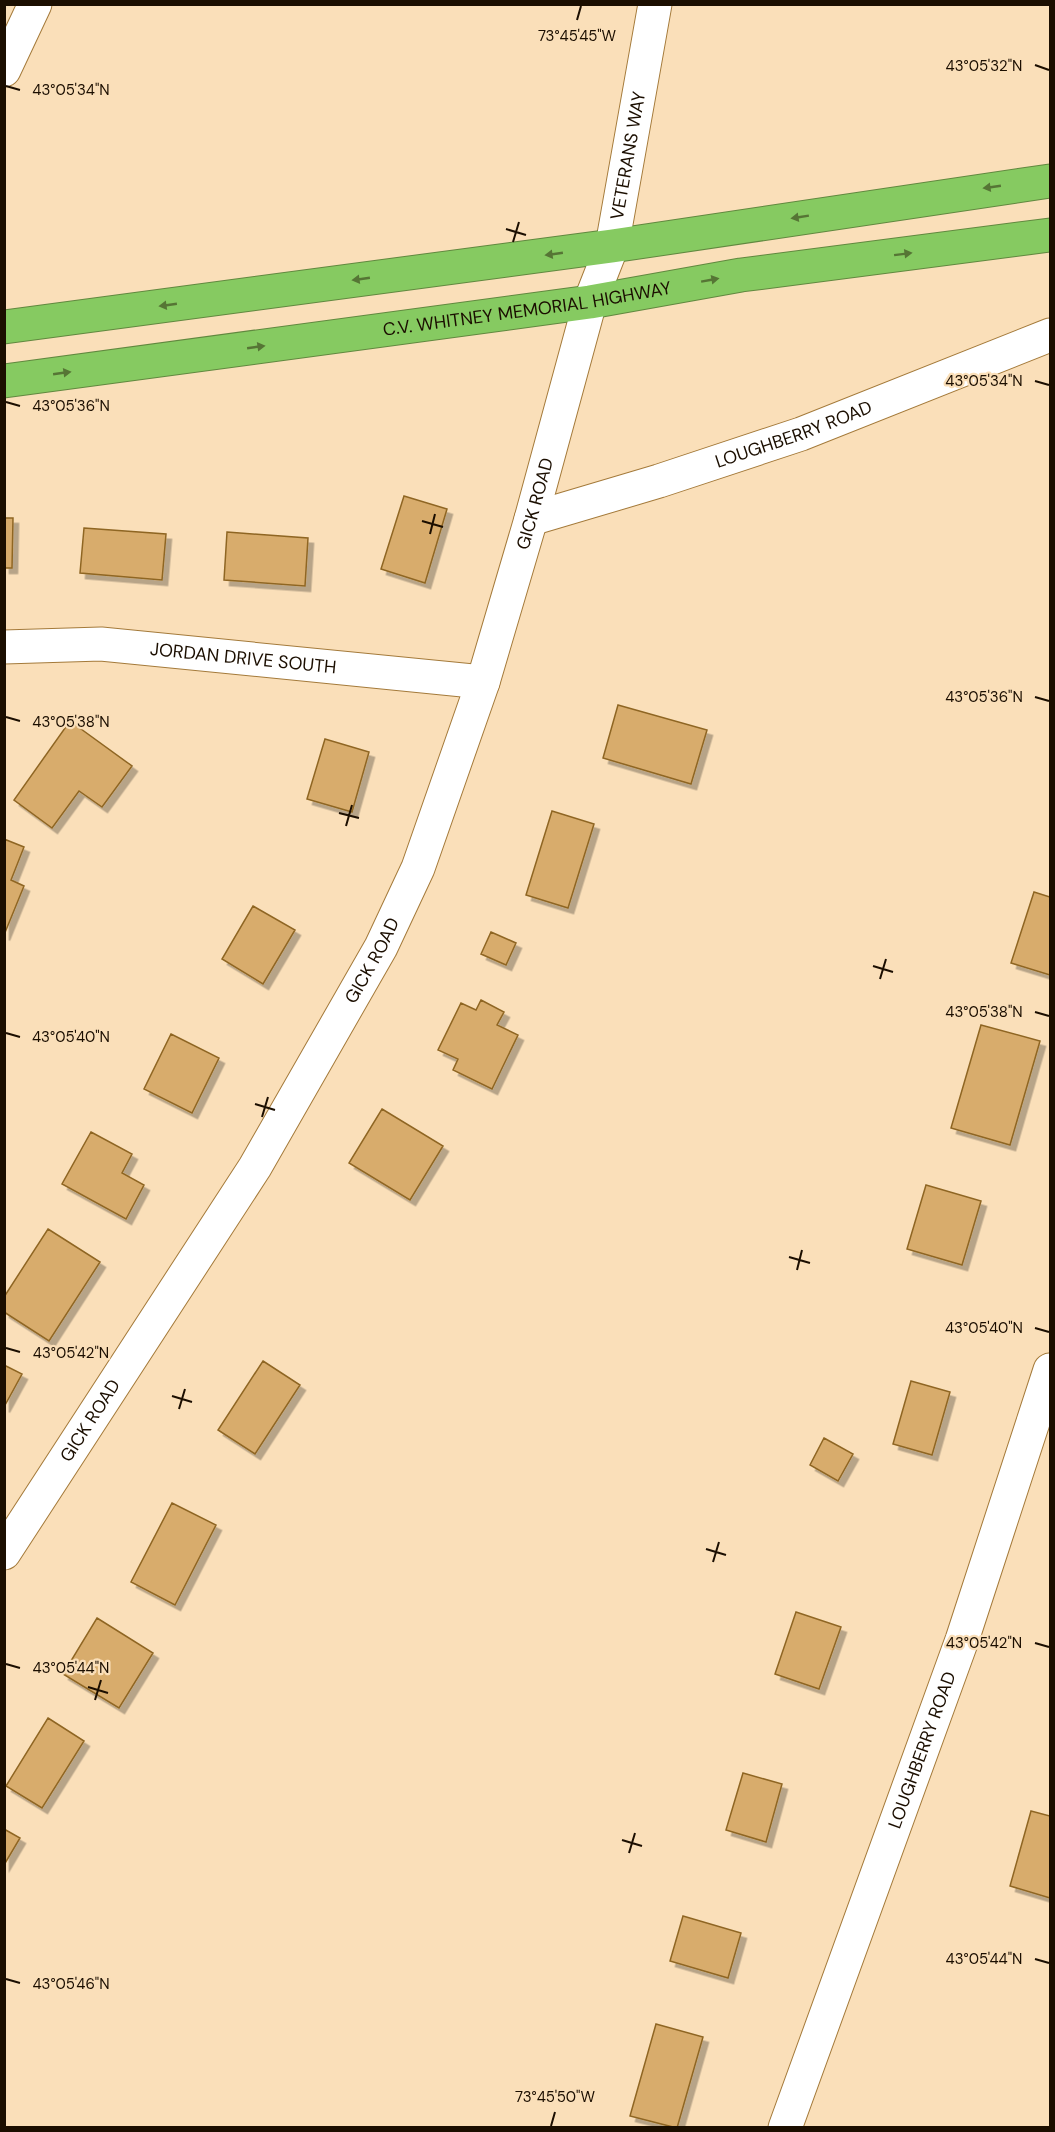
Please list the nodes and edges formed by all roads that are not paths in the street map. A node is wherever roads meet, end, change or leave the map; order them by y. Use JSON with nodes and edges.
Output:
{"nodes":[{"id":1,"x":35,"y":4,"type":"edge"},
{"id":2,"x":655,"y":4,"type":"edge"},
{"id":3,"x":4,"y":70,"type":"edge"},
{"id":4,"x":1050,"y":181,"type":"edge"},
{"id":5,"x":1050,"y":235,"type":"edge"},
{"id":6,"x":612,"y":246,"type":"junction"},
{"id":7,"x":590,"y":302,"type":"junction"},
{"id":8,"x":4,"y":327,"type":"edge"},
{"id":9,"x":1050,"y":335,"type":"edge"},
{"id":10,"x":4,"y":381,"type":"edge"},
{"id":11,"x":531,"y":519,"type":"junction"},
{"id":12,"x":4,"y":647,"type":"edge"},
{"id":13,"x":483,"y":682,"type":"junction"},
{"id":14,"x":1050,"y":1370,"type":"edge"},
{"id":15,"x":4,"y":1552,"type":"edge"},
{"id":16,"x":785,"y":2127,"type":"edge"}],
"edges":[{"from":1,"to":3,"type":"street"},
{"from":2,"to":6,"type":"street","name":"VETERANS WAY"},
{"from":4,"to":6,"type":"highway","one_way":true},
{"from":7,"to":5,"type":"highway","name":"C.V. WHITNEY MEMORIAL HIGHWAY","one_way":true},
{"from":6,"to":7,"type":"street","name":"VETERANS WAY"},
{"from":6,"to":8,"type":"highway","one_way":true},
{"from":10,"to":7,"type":"highway","name":"C.V. WHITNEY MEMORIAL HIGHWAY","one_way":true},
{"from":7,"to":11,"type":"street","name":"GICK ROAD"},
{"from":9,"to":11,"type":"street","name":"LOUGHBERRY ROAD"},
{"from":11,"to":13,"type":"street","name":"GICK ROAD"},
{"from":12,"to":13,"type":"street","name":"JORDAN DRIVE SOUTH"},
{"from":13,"to":15,"type":"street","name":"GICK ROAD"},
{"from":14,"to":16,"type":"street","name":"LOUGHBERRY ROAD"}]}
